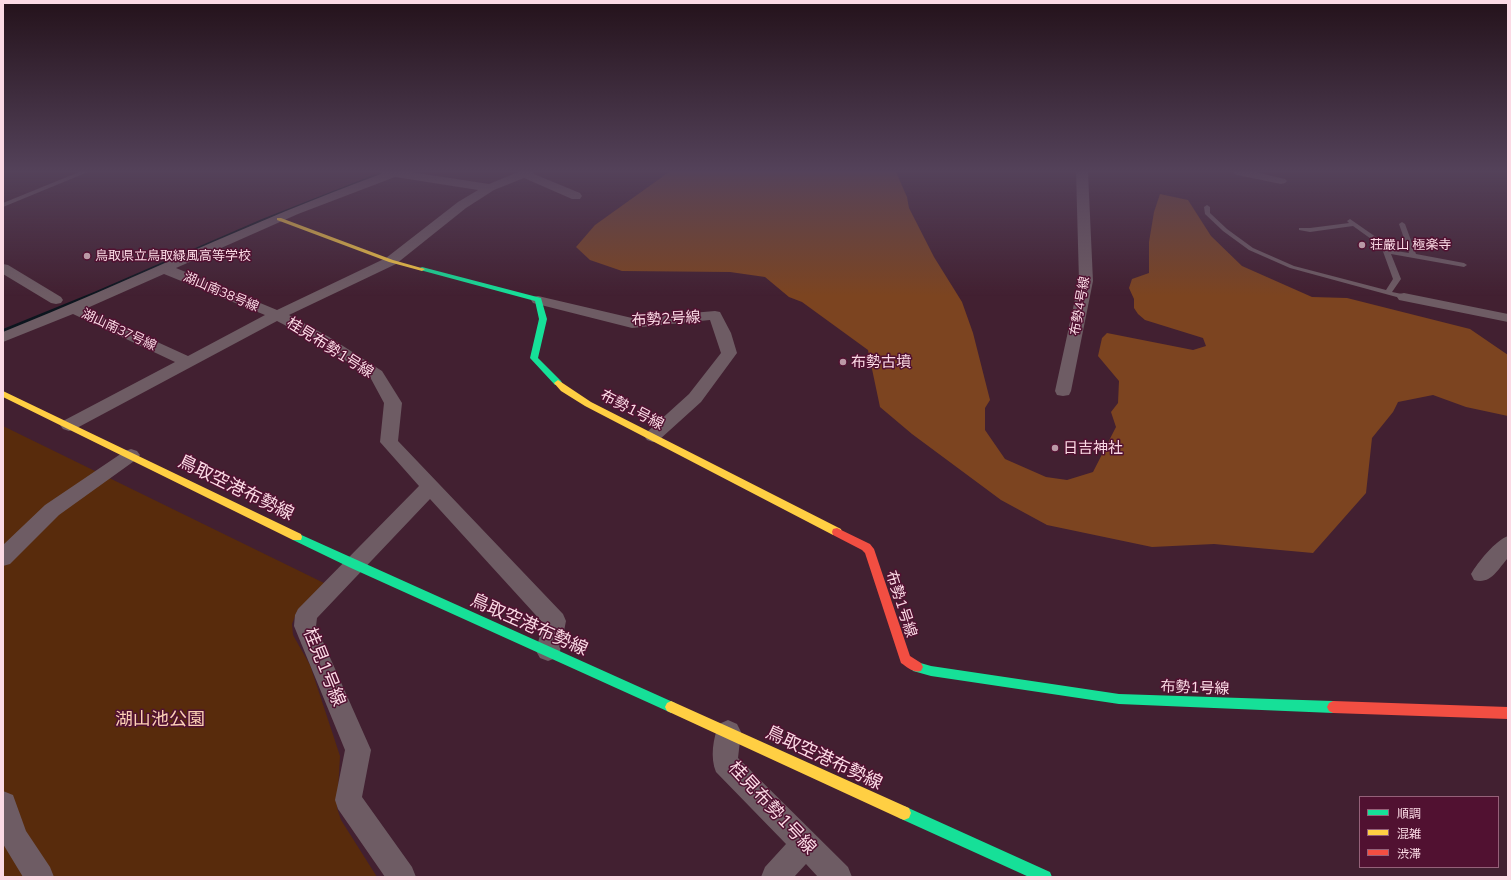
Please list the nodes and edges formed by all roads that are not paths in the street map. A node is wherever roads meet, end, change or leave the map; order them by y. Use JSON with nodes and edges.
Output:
{"nodes":[{"id":1,"x":293,"y":213,"type":"edge"},
{"id":2,"x":452,"y":213,"type":"edge"},
{"id":3,"x":1084,"y":213,"type":"edge"},
{"id":4,"x":1207,"y":213,"type":"edge"},
{"id":5,"x":279,"y":219,"type":"junction"},
{"id":6,"x":1402,"y":224,"type":"dead end"},
{"id":7,"x":1301,"y":229,"type":"dead end"},
{"id":8,"x":1386,"y":251,"type":"junction"},
{"id":9,"x":1413,"y":255,"type":"junction"},
{"id":10,"x":391,"y":262,"type":"junction"},
{"id":11,"x":1464,"y":265,"type":"dead end"},
{"id":12,"x":3,"y":268,"type":"edge"},
{"id":13,"x":166,"y":269,"type":"junction"},
{"id":14,"x":1388,"y":293,"type":"junction"},
{"id":15,"x":1404,"y":297,"type":"joint"},
{"id":16,"x":56,"y":300,"type":"dead end"},
{"id":17,"x":538,"y":300,"type":"junction"},
{"id":18,"x":74,"y":309,"type":"junction"},
{"id":19,"x":277,"y":315,"type":"junction"},
{"id":20,"x":1508,"y":318,"type":"edge"},
{"id":21,"x":3,"y":338,"type":"edge"},
{"id":22,"x":188,"y":362,"type":"junction"},
{"id":23,"x":1063,"y":392,"type":"dead end"},
{"id":24,"x":3,"y":394,"type":"edge"},
{"id":25,"x":69,"y":425,"type":"junction"},
{"id":26,"x":653,"y":436,"type":"junction"},
{"id":27,"x":131,"y":455,"type":"junction"},
{"id":28,"x":430,"y":487,"type":"junction"},
{"id":29,"x":1508,"y":544,"type":"edge"},
{"id":30,"x":3,"y":558,"type":"edge"},
{"id":31,"x":355,"y":565,"type":"junction"},
{"id":32,"x":1482,"y":574,"type":"dead end"},
{"id":33,"x":548,"y":651,"type":"junction"},
{"id":34,"x":1508,"y":713,"type":"edge"},
{"id":35,"x":728,"y":732,"type":"junction"},
{"id":36,"x":3,"y":804,"type":"edge"},
{"id":37,"x":805,"y":844,"type":"junction"},
{"id":38,"x":40,"y":877,"type":"edge"},
{"id":39,"x":402,"y":877,"type":"edge"},
{"id":40,"x":775,"y":877,"type":"edge"},
{"id":41,"x":838,"y":877,"type":"edge"},
{"id":42,"x":1045,"y":877,"type":"edge"}],
"edges":[{"from":1,"to":5,"type":"street","name":"湖山南37号線"},
{"from":2,"to":10,"type":"street","name":"桂見布勢1号線"},
{"from":3,"to":23,"type":"street","name":"布勢4号線"},
{"from":4,"to":14,"type":"lane"},
{"from":5,"to":10,"type":"street"},
{"from":5,"to":13,"type":"street","name":"湖山南37号線"},
{"from":6,"to":9,"type":"lane"},
{"from":7,"to":8,"type":"lane"},
{"from":8,"to":9,"type":"lane"},
{"from":8,"to":14,"type":"lane"},
{"from":9,"to":11,"type":"lane"},
{"from":10,"to":17,"type":"street"},
{"from":10,"to":19,"type":"street","name":"桂見布勢1号線"},
{"from":12,"to":16,"type":"street"},
{"from":13,"to":18,"type":"street","name":"湖山南37号線"},
{"from":13,"to":19,"type":"street","name":"湖山南38号線"},
{"from":14,"to":15,"type":"lane"},
{"from":15,"to":20,"type":"street"},
{"from":17,"to":26,"type":"street","name":"布勢1号線"},
{"from":17,"to":26,"type":"street","name":"布勢2号線"},
{"from":18,"to":21,"type":"street"},
{"from":18,"to":22,"type":"street","name":"湖山南37号線"},
{"from":19,"to":22,"type":"street"},
{"from":19,"to":28,"type":"street","name":"桂見布勢1号線"},
{"from":22,"to":25,"type":"street"},
{"from":24,"to":25,"type":"street","name":"鳥取空港布勢線"},
{"from":25,"to":27,"type":"street","name":"鳥取空港布勢線"},
{"from":26,"to":34,"type":"street","name":"布勢1号線"},
{"from":27,"to":30,"type":"street"},
{"from":27,"to":31,"type":"street","name":"鳥取空港布勢線"},
{"from":28,"to":31,"type":"street","name":"桂見1号線"},
{"from":28,"to":33,"type":"street","name":"桂見布勢1号線"},
{"from":29,"to":32,"type":"street"},
{"from":31,"to":33,"type":"street","name":"鳥取空港布勢線"},
{"from":31,"to":39,"type":"street","name":"桂見1号線"},
{"from":33,"to":35,"type":"street","name":"鳥取空港布勢線"},
{"from":35,"to":37,"type":"street","name":"桂見布勢1号線"},
{"from":35,"to":42,"type":"street","name":"鳥取空港布勢線"},
{"from":36,"to":38,"type":"street"},
{"from":37,"to":40,"type":"street"},
{"from":37,"to":41,"type":"street","name":"桂見布勢1号線"}]}
